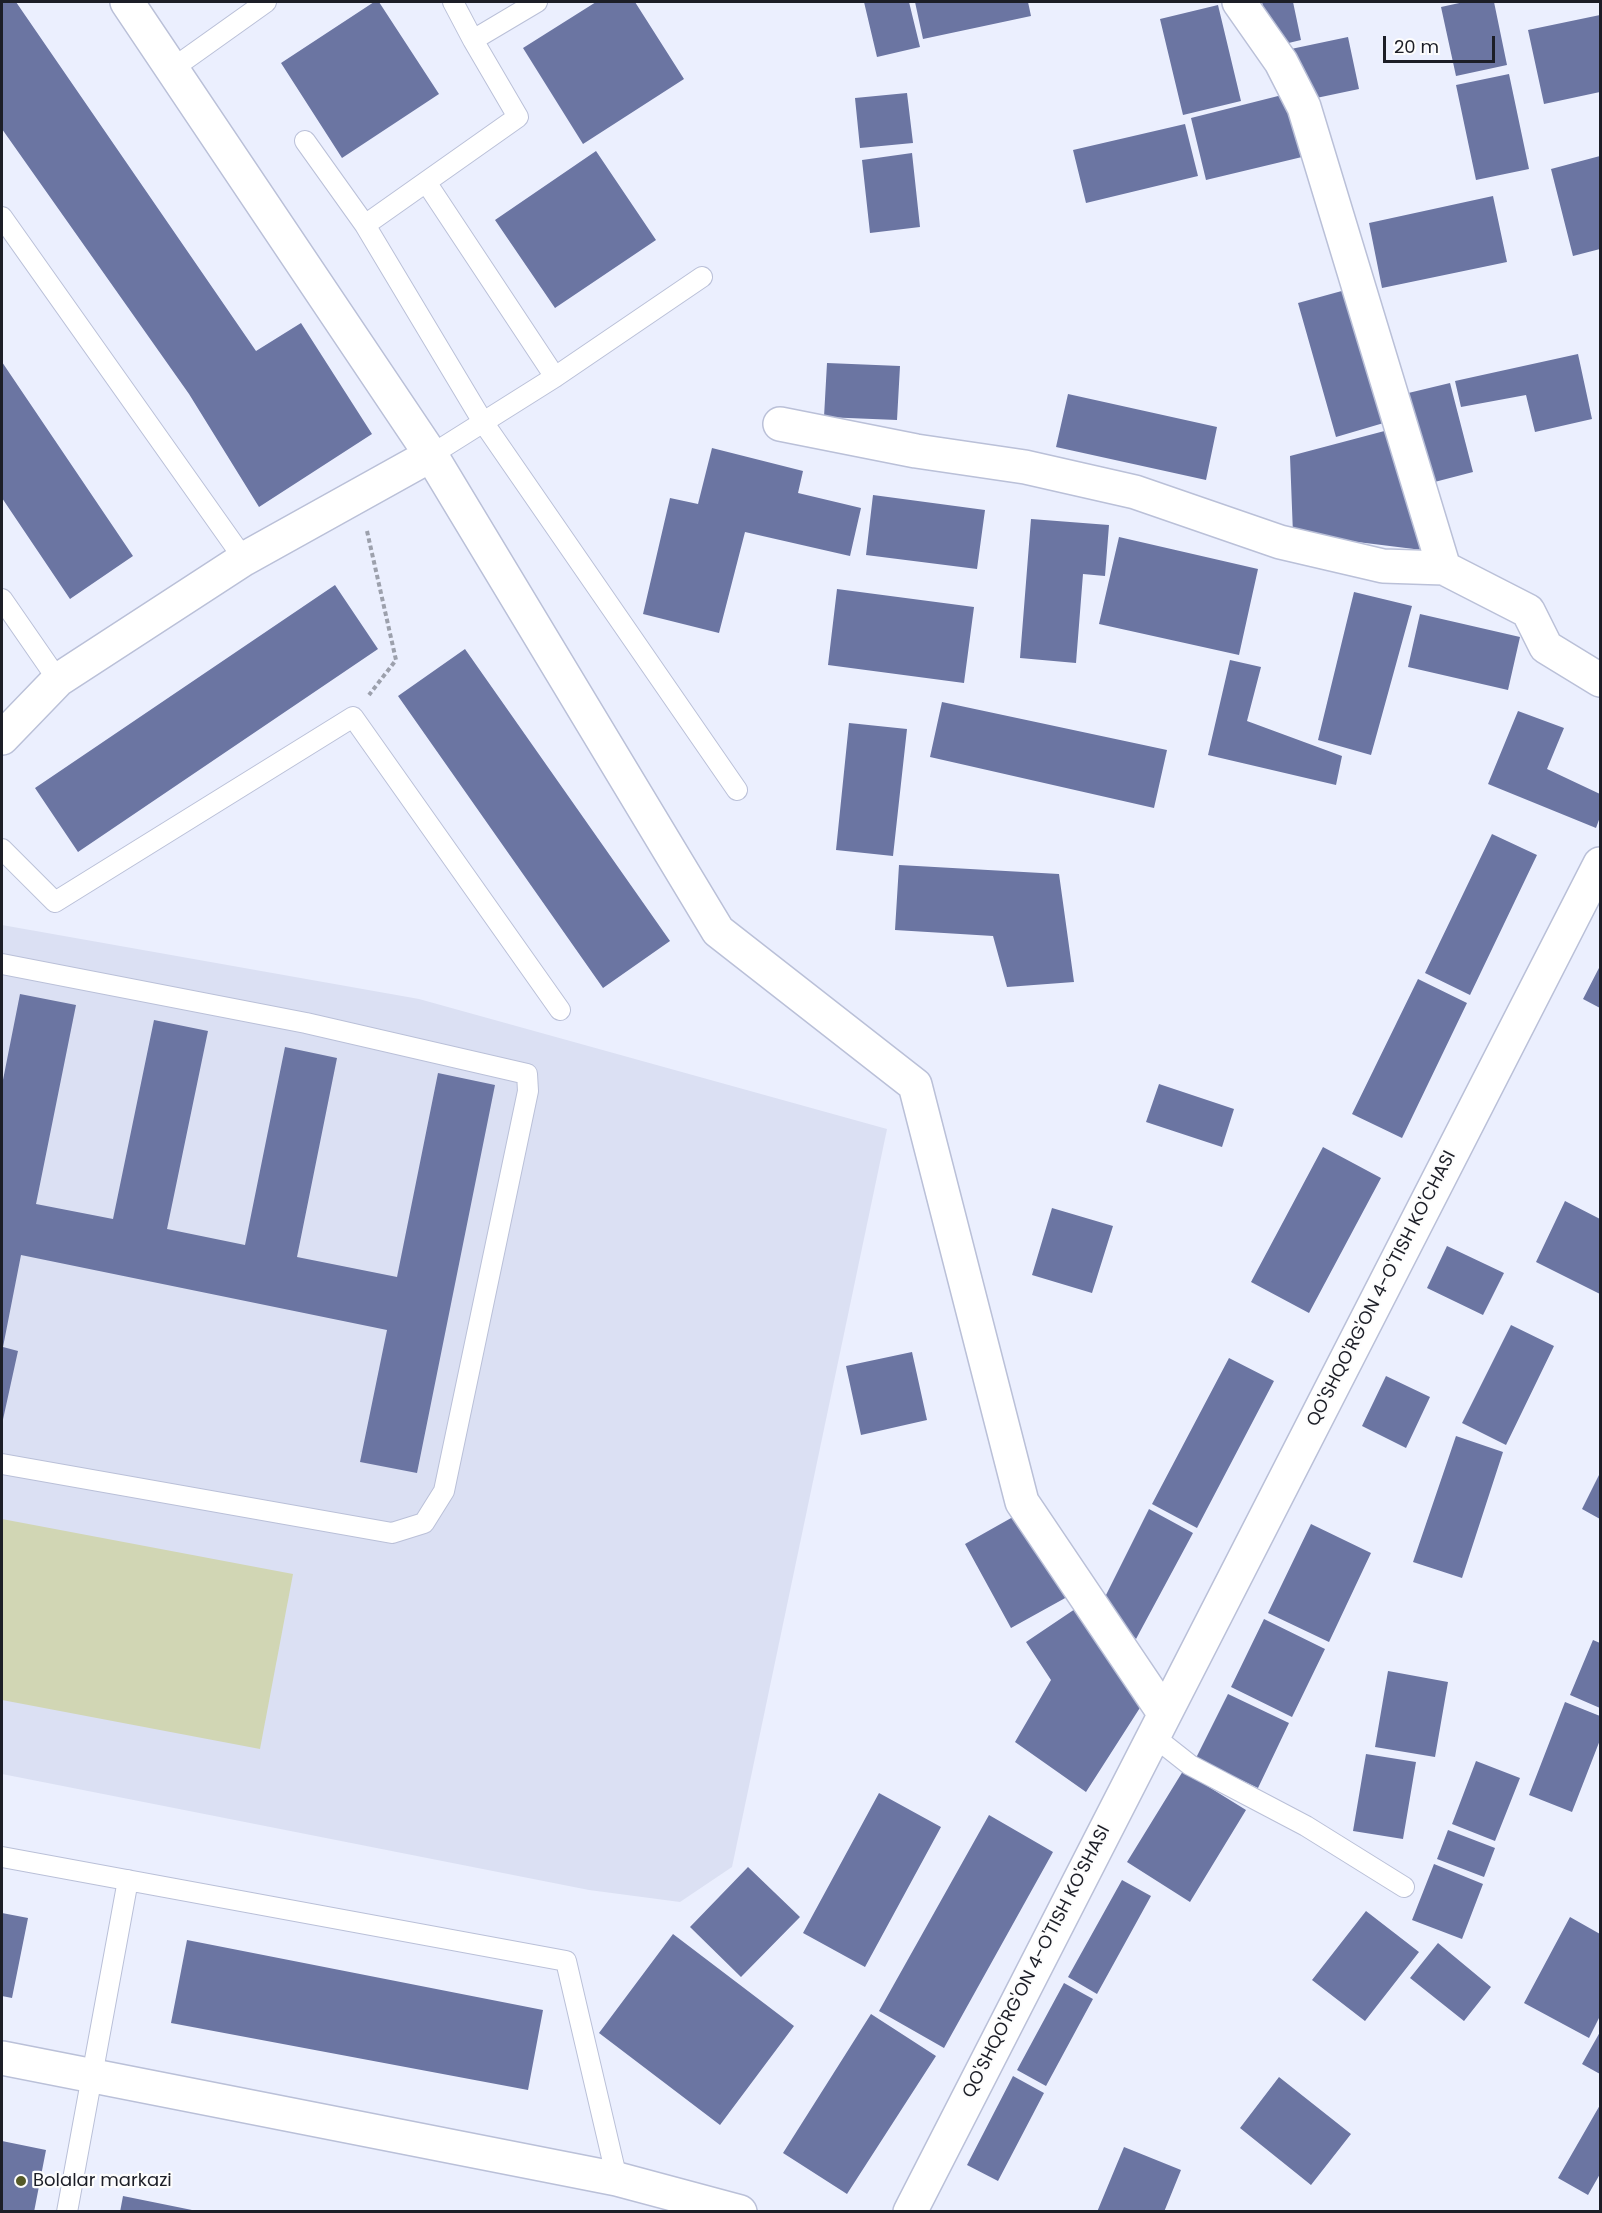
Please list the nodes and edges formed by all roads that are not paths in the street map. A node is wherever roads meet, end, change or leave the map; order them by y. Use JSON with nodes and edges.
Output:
{"nodes":[{"id":1,"x":127,"y":2,"type":"edge"},
{"id":2,"x":266,"y":2,"type":"edge"},
{"id":3,"x":453,"y":2,"type":"edge"},
{"id":4,"x":537,"y":2,"type":"edge"},
{"id":5,"x":1239,"y":2,"type":"edge"},
{"id":6,"x":473,"y":40,"type":"junction"},
{"id":7,"x":172,"y":69,"type":"junction"},
{"id":8,"x":305,"y":141,"type":"dead end"},
{"id":9,"x":426,"y":182,"type":"junction"},
{"id":10,"x":2,"y":217,"type":"edge"},
{"id":11,"x":365,"y":225,"type":"junction"},
{"id":12,"x":702,"y":277,"type":"dead end"},
{"id":13,"x":555,"y":377,"type":"junction"},
{"id":14,"x":483,"y":422,"type":"junction"},
{"id":15,"x":780,"y":424,"type":"dead end"},
{"id":16,"x":431,"y":455,"type":"junction"},
{"id":17,"x":244,"y":559,"type":"junction"},
{"id":18,"x":1444,"y":568,"type":"junction"},
{"id":19,"x":2,"y":598,"type":"edge"},
{"id":20,"x":58,"y":680,"type":"junction"},
{"id":21,"x":1600,"y":680,"type":"edge"},
{"id":22,"x":2,"y":738,"type":"edge"},
{"id":23,"x":737,"y":790,"type":"dead end"},
{"id":24,"x":2,"y":849,"type":"edge"},
{"id":25,"x":1600,"y":864,"type":"edge"},
{"id":26,"x":2,"y":964,"type":"edge"},
{"id":27,"x":561,"y":1010,"type":"dead end"},
{"id":28,"x":2,"y":1464,"type":"edge"},
{"id":29,"x":1158,"y":1724,"type":"junction"},
{"id":30,"x":2,"y":1857,"type":"edge"},
{"id":31,"x":128,"y":1880,"type":"junction"},
{"id":32,"x":1404,"y":1887,"type":"dead end"},
{"id":33,"x":2,"y":2058,"type":"edge"},
{"id":34,"x":91,"y":2075,"type":"junction"},
{"id":35,"x":617,"y":2179,"type":"junction"},
{"id":36,"x":67,"y":2211,"type":"edge"},
{"id":37,"x":740,"y":2211,"type":"edge"},
{"id":38,"x":910,"y":2211,"type":"edge"}],
"edges":[{"from":1,"to":7,"type":"street"},
{"from":2,"to":7,"type":"lane"},
{"from":3,"to":6,"type":"lane"},
{"from":4,"to":6,"type":"lane"},
{"from":5,"to":18,"type":"street"},
{"from":6,"to":9,"type":"lane"},
{"from":7,"to":16,"type":"street"},
{"from":8,"to":11,"type":"lane"},
{"from":9,"to":11,"type":"lane"},
{"from":9,"to":13,"type":"lane"},
{"from":10,"to":17,"type":"lane"},
{"from":11,"to":14,"type":"lane"},
{"from":12,"to":13,"type":"lane"},
{"from":13,"to":14,"type":"lane"},
{"from":14,"to":16,"type":"lane"},
{"from":14,"to":23,"type":"lane"},
{"from":15,"to":18,"type":"street"},
{"from":16,"to":17,"type":"street"},
{"from":16,"to":29,"type":"street"},
{"from":17,"to":20,"type":"street"},
{"from":18,"to":21,"type":"street"},
{"from":19,"to":20,"type":"lane"},
{"from":20,"to":22,"type":"street"},
{"from":24,"to":27,"type":"lane"},
{"from":25,"to":29,"type":"street","name":"QO'SHQO'RG'ON 4-O'TISH KO'CHASI"},
{"from":26,"to":28,"type":"lane"},
{"from":29,"to":32,"type":"lane"},
{"from":29,"to":38,"type":"street","name":"QO'SHQO'RG'ON 4-O'TISH KO'SHASI"},
{"from":30,"to":31,"type":"lane"},
{"from":31,"to":34,"type":"lane"},
{"from":31,"to":35,"type":"lane"},
{"from":33,"to":34,"type":"street"},
{"from":34,"to":35,"type":"street"},
{"from":34,"to":36,"type":"lane"},
{"from":35,"to":37,"type":"street"}]}
